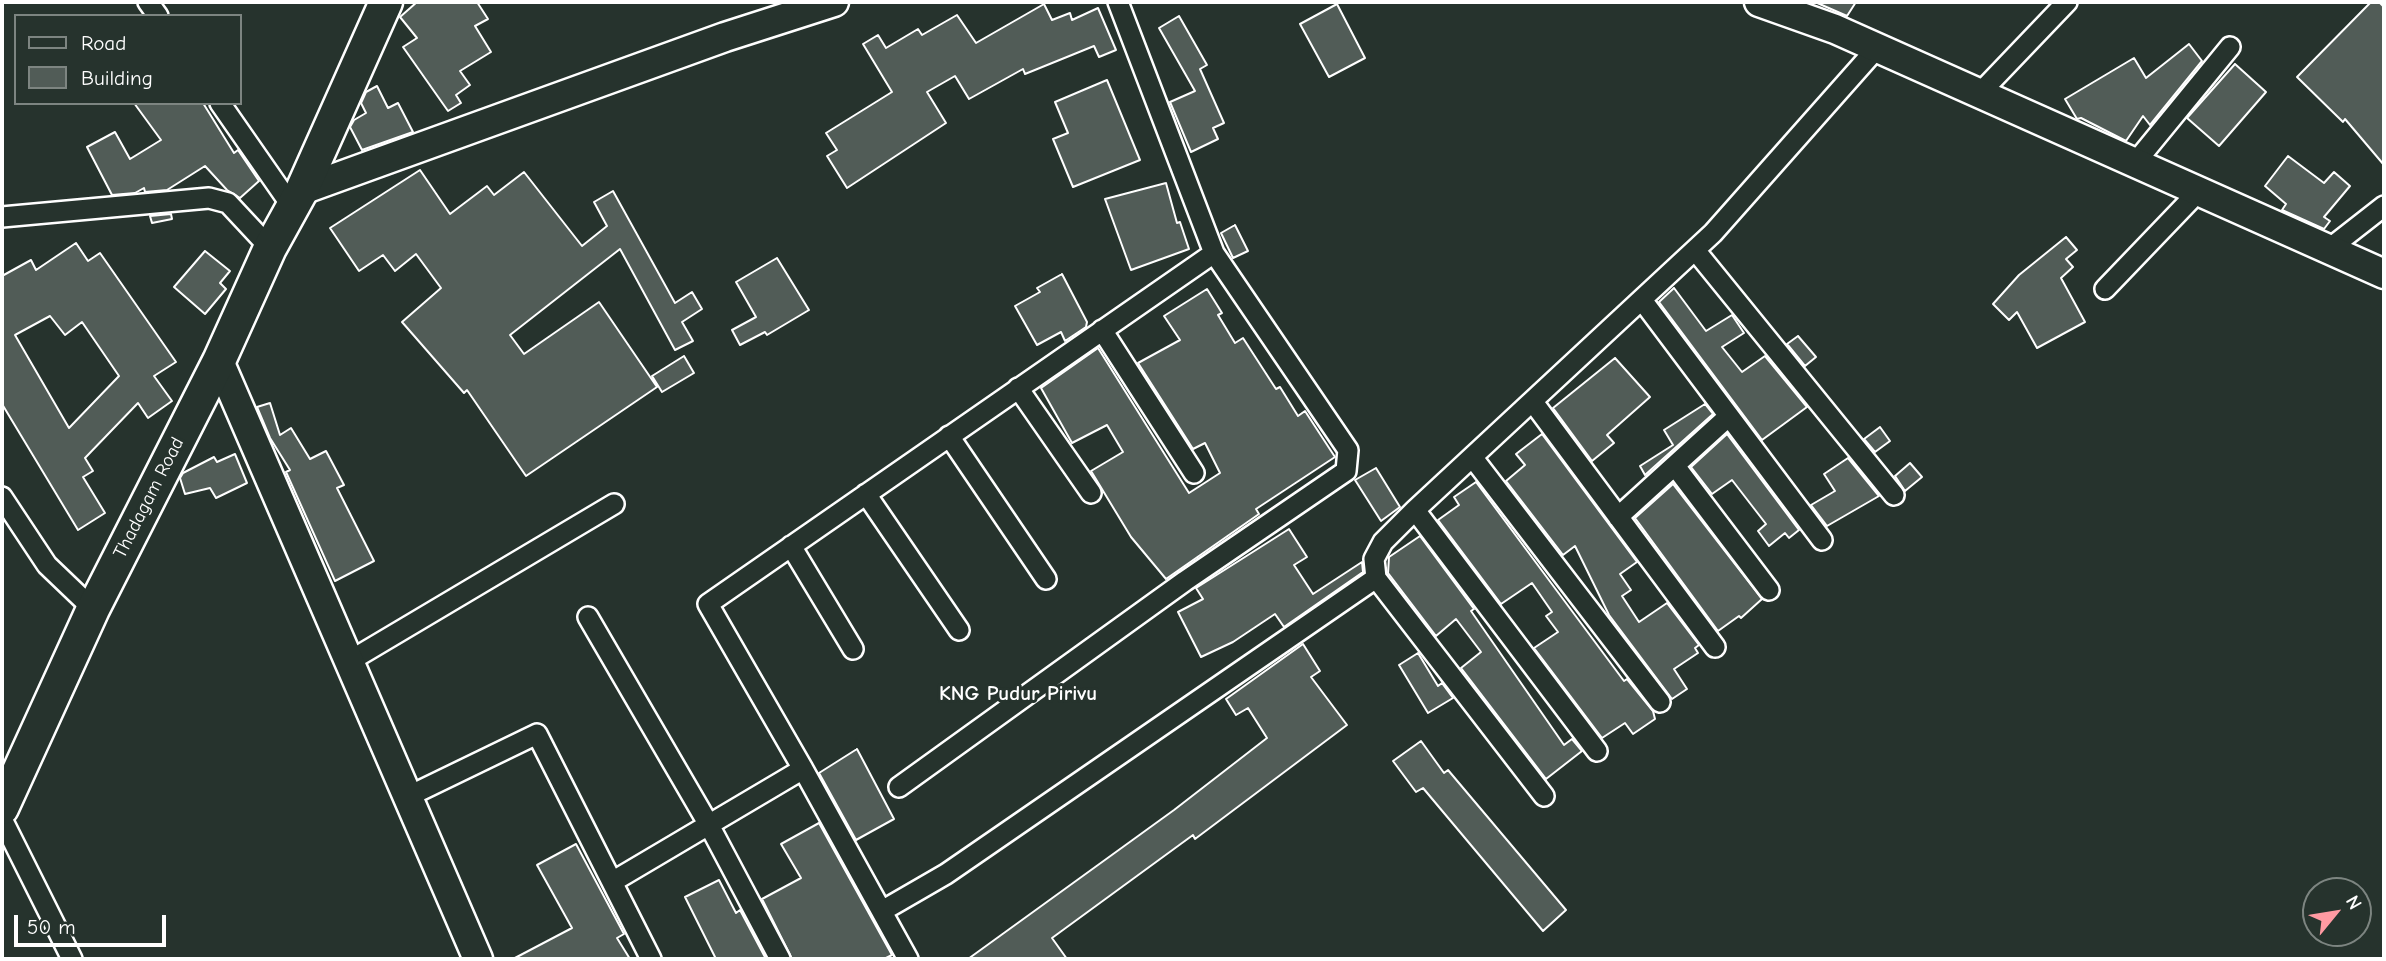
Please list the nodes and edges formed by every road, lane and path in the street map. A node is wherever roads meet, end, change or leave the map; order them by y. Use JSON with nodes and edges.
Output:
{"nodes":[{"id":1,"x":386,"y":2,"type":"edge"},
{"id":2,"x":834,"y":2,"type":"edge"},
{"id":3,"x":1118,"y":2,"type":"edge"},
{"id":4,"x":1759,"y":2,"type":"edge"},
{"id":5,"x":2067,"y":2,"type":"edge"},
{"id":6,"x":2230,"y":47,"type":"dead end"},
{"id":7,"x":1877,"y":48,"type":"junction"},
{"id":8,"x":1979,"y":93,"type":"junction"},
{"id":9,"x":221,"y":105,"type":"edge"},
{"id":10,"x":2135,"y":163,"type":"junction"},
{"id":11,"x":2199,"y":191,"type":"junction"},
{"id":12,"x":297,"y":199,"type":"junction"},
{"id":13,"x":2384,"y":205,"type":"edge"},
{"id":14,"x":2,"y":217,"type":"edge"},
{"id":15,"x":270,"y":248,"type":"junction"},
{"id":16,"x":2329,"y":249,"type":"junction"},
{"id":17,"x":1695,"y":250,"type":"junction"},
{"id":18,"x":1214,"y":253,"type":"junction"},
{"id":19,"x":2384,"y":274,"type":"edge"},
{"id":20,"x":2105,"y":289,"type":"dead end"},
{"id":21,"x":1643,"y":299,"type":"junction"},
{"id":22,"x":1102,"y":330,"type":"junction"},
{"id":23,"x":219,"y":361,"type":"junction"},
{"id":24,"x":1018,"y":388,"type":"junction"},
{"id":25,"x":1533,"y":402,"type":"junction"},
{"id":26,"x":1729,"y":416,"type":"junction"},
{"id":27,"x":949,"y":436,"type":"junction"},
{"id":28,"x":1473,"y":458,"type":"junction"},
{"id":29,"x":1675,"y":466,"type":"junction"},
{"id":30,"x":1194,"y":473,"type":"dead end"},
{"id":31,"x":1091,"y":493,"type":"dead end"},
{"id":32,"x":866,"y":494,"type":"junction"},
{"id":33,"x":1894,"y":495,"type":"dead end"},
{"id":34,"x":2,"y":497,"type":"edge"},
{"id":35,"x":614,"y":505,"type":"dead end"},
{"id":36,"x":1415,"y":510,"type":"junction"},
{"id":37,"x":1618,"y":517,"type":"junction"},
{"id":38,"x":1822,"y":540,"type":"dead end"},
{"id":39,"x":791,"y":546,"type":"junction"},
{"id":40,"x":1376,"y":578,"type":"junction"},
{"id":41,"x":1046,"y":579,"type":"dead end"},
{"id":42,"x":1769,"y":590,"type":"dead end"},
{"id":43,"x":93,"y":609,"type":"junction"},
{"id":44,"x":588,"y":617,"type":"dead end"},
{"id":45,"x":959,"y":630,"type":"dead end"},
{"id":46,"x":1715,"y":647,"type":"dead end"},
{"id":47,"x":853,"y":649,"type":"dead end"},
{"id":48,"x":348,"y":662,"type":"junction"},
{"id":49,"x":1660,"y":702,"type":"dead end"},
{"id":50,"x":1597,"y":751,"type":"dead end"},
{"id":51,"x":803,"y":769,"type":"junction"},
{"id":52,"x":899,"y":787,"type":"dead end"},
{"id":53,"x":1544,"y":796,"type":"dead end"},
{"id":54,"x":407,"y":797,"type":"junction"},
{"id":55,"x":2,"y":808,"type":"edge"},
{"id":56,"x":2,"y":819,"type":"edge"},
{"id":57,"x":709,"y":824,"type":"junction"},
{"id":58,"x":612,"y":882,"type":"junction"},
{"id":59,"x":882,"y":911,"type":"junction"},
{"id":60,"x":72,"y":959,"type":"edge"},
{"id":61,"x":478,"y":959,"type":"edge"},
{"id":62,"x":651,"y":959,"type":"edge"},
{"id":63,"x":780,"y":959,"type":"edge"},
{"id":64,"x":908,"y":959,"type":"edge"}],
"edges":[{"from":1,"to":12,"type":"main road","name":"Thadagam Road"},
{"from":2,"to":12,"type":"main road"},
{"from":3,"to":18,"type":"street"},
{"from":4,"to":7,"type":"main road"},
{"from":5,"to":8,"type":"street"},
{"from":6,"to":10,"type":"street"},
{"from":7,"to":8,"type":"main road"},
{"from":7,"to":17,"type":"street"},
{"from":8,"to":10,"type":"main road"},
{"from":9,"to":12,"type":"street"},
{"from":10,"to":11,"type":"main road"},
{"from":11,"to":16,"type":"main road"},
{"from":11,"to":20,"type":"street"},
{"from":12,"to":15,"type":"main road","name":"Thadagam Road"},
{"from":13,"to":16,"type":"street"},
{"from":14,"to":15,"type":"street"},
{"from":15,"to":23,"type":"main road","name":"Thadagam Road"},
{"from":16,"to":19,"type":"main road"},
{"from":17,"to":21,"type":"street"},
{"from":17,"to":33,"type":"street"},
{"from":18,"to":22,"type":"street"},
{"from":18,"to":52,"type":"street"},
{"from":21,"to":25,"type":"street"},
{"from":21,"to":26,"type":"street"},
{"from":22,"to":24,"type":"street"},
{"from":22,"to":30,"type":"street"},
{"from":23,"to":43,"type":"main road","name":"Thadagam Road"},
{"from":23,"to":48,"type":"main road"},
{"from":24,"to":27,"type":"street"},
{"from":24,"to":31,"type":"street"},
{"from":25,"to":28,"type":"street"},
{"from":25,"to":37,"type":"street"},
{"from":26,"to":29,"type":"street"},
{"from":26,"to":38,"type":"street"},
{"from":27,"to":32,"type":"street"},
{"from":27,"to":41,"type":"street"},
{"from":28,"to":36,"type":"street"},
{"from":28,"to":49,"type":"street"},
{"from":29,"to":37,"type":"street"},
{"from":29,"to":42,"type":"street"},
{"from":32,"to":39,"type":"street"},
{"from":32,"to":45,"type":"street"},
{"from":34,"to":43,"type":"street"},
{"from":35,"to":48,"type":"street"},
{"from":36,"to":40,"type":"street"},
{"from":36,"to":50,"type":"street"},
{"from":37,"to":46,"type":"street"},
{"from":39,"to":47,"type":"street"},
{"from":39,"to":51,"type":"street"},
{"from":40,"to":53,"type":"street"},
{"from":40,"to":59,"type":"street"},
{"from":43,"to":55,"type":"main road","name":"Thadagam Road"},
{"from":44,"to":57,"type":"street"},
{"from":48,"to":54,"type":"main road"},
{"from":51,"to":57,"type":"street"},
{"from":51,"to":59,"type":"street"},
{"from":54,"to":58,"type":"street"},
{"from":54,"to":61,"type":"main road"},
{"from":56,"to":60,"type":"street"},
{"from":57,"to":58,"type":"street"},
{"from":57,"to":63,"type":"street"},
{"from":58,"to":62,"type":"street"},
{"from":59,"to":64,"type":"street"}]}
